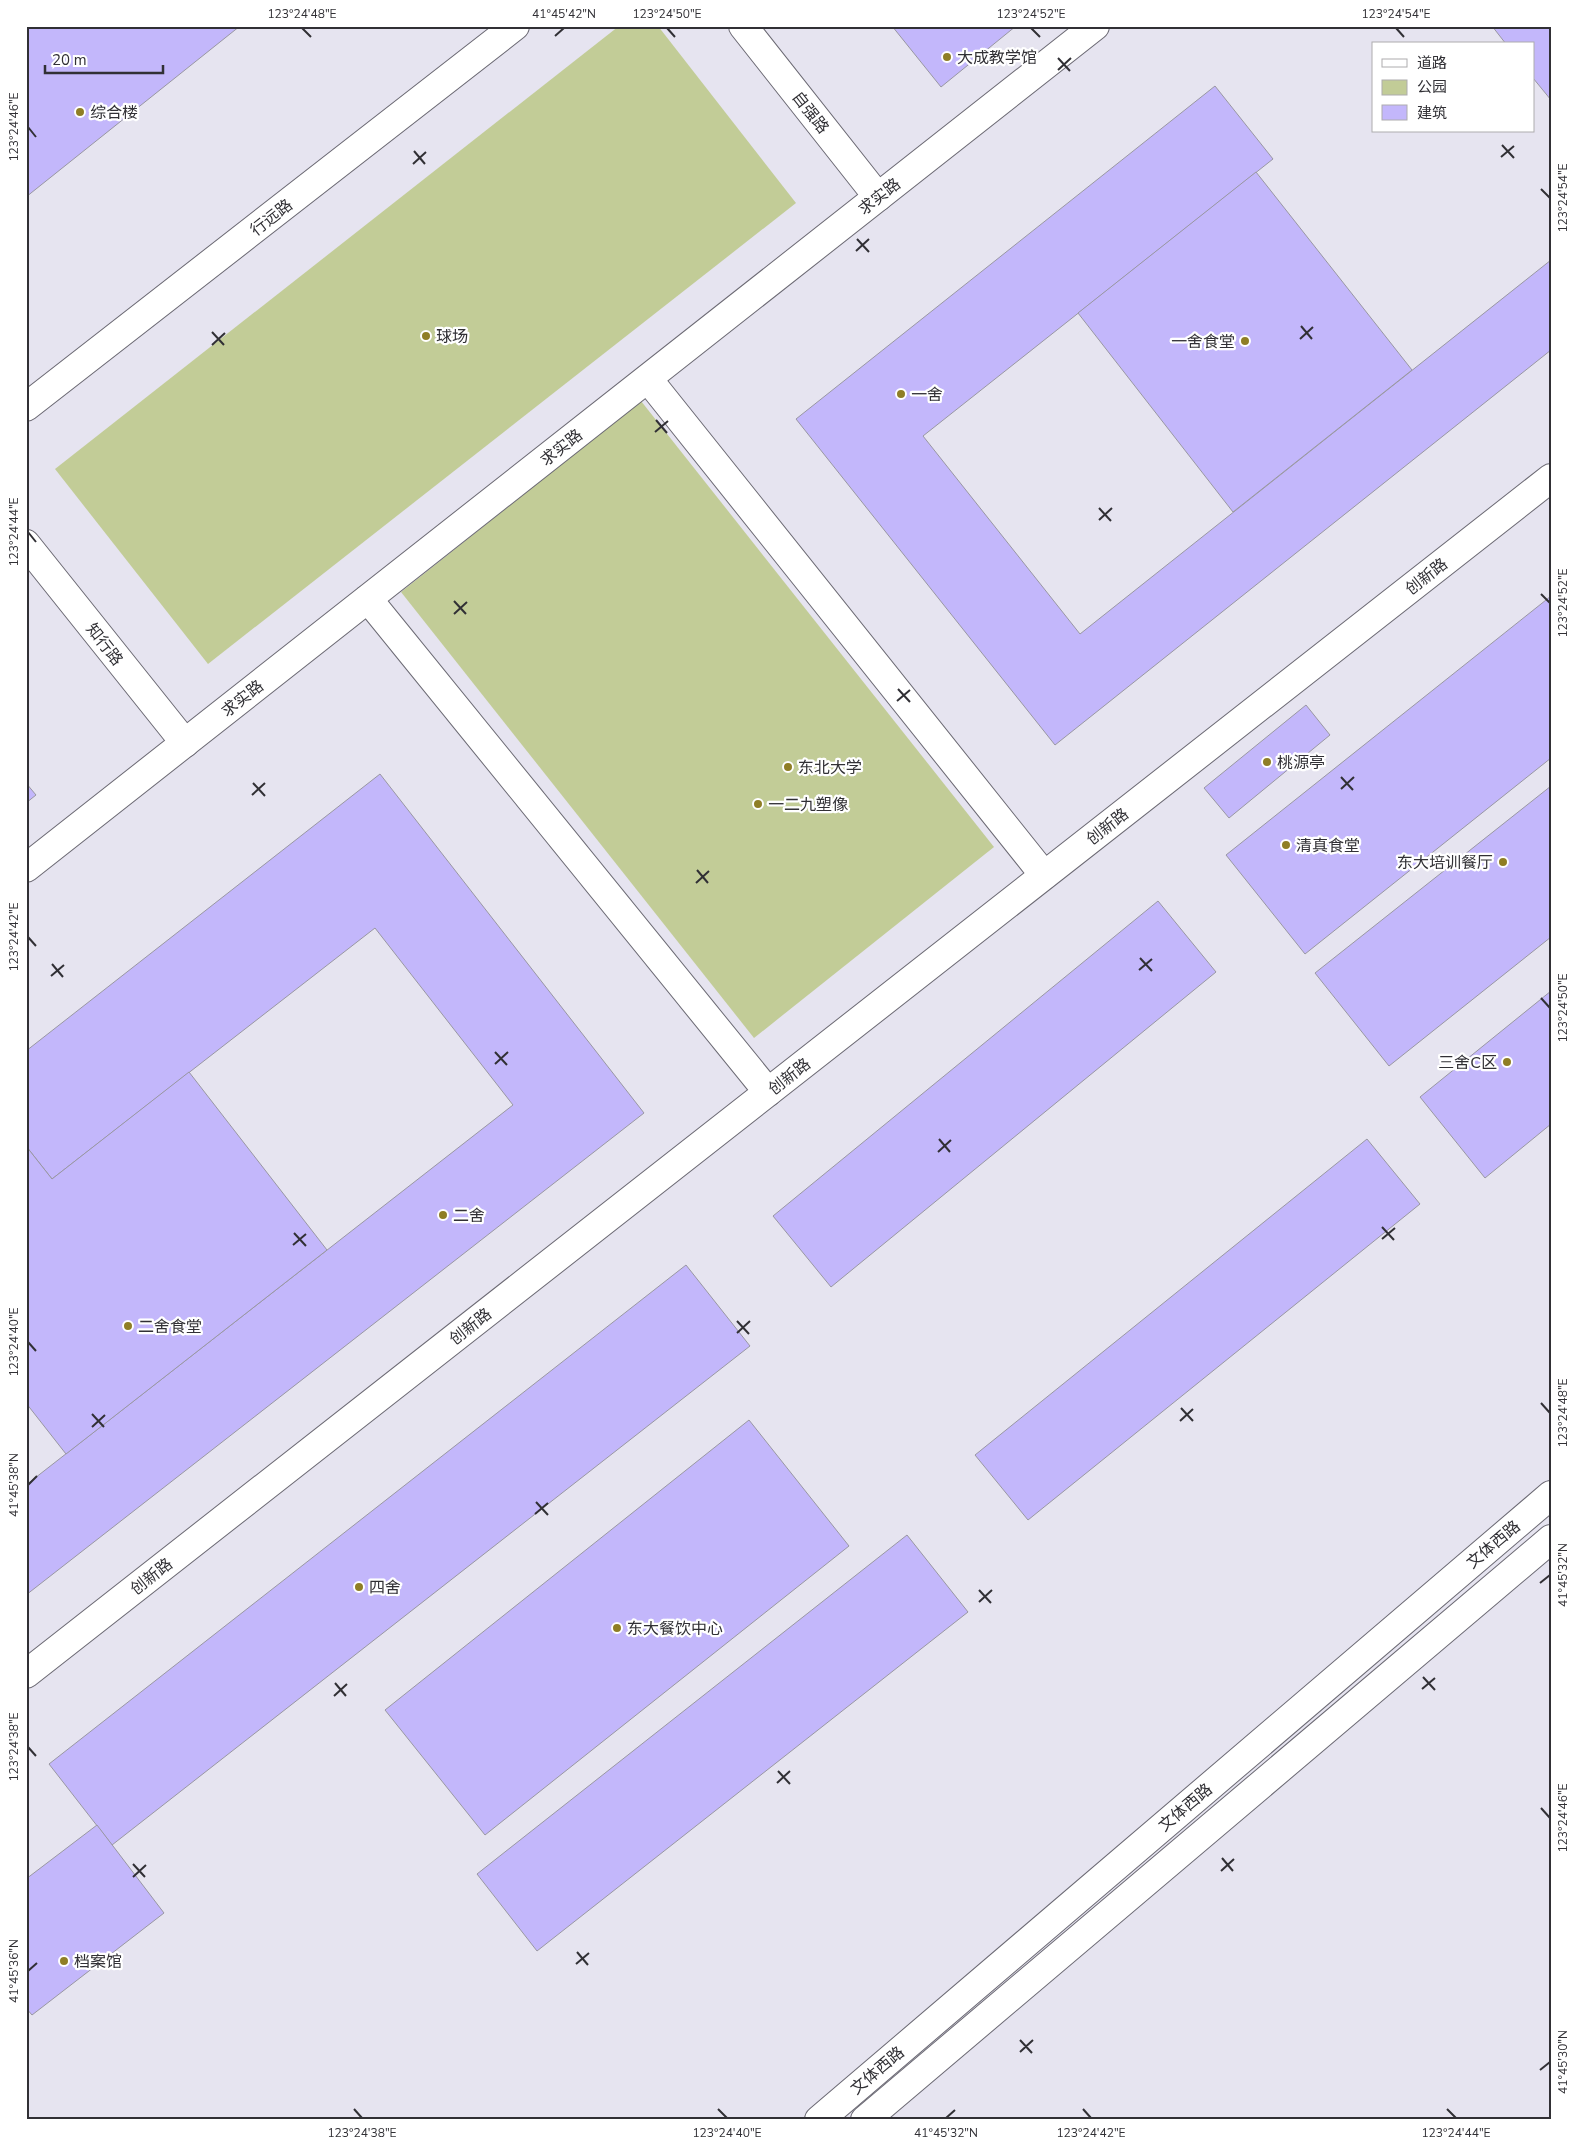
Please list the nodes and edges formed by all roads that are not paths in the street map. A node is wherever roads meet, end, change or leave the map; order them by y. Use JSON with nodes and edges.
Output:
{"nodes":[{"id":1,"x":515,"y":26,"type":"edge"},
{"id":2,"x":744,"y":26,"type":"edge"},
{"id":3,"x":1095,"y":26,"type":"edge"},
{"id":4,"x":878,"y":197,"type":"junction"},
{"id":5,"x":648,"y":379,"type":"junction"},
{"id":6,"x":26,"y":407,"type":"edge"},
{"id":7,"x":1551,"y":478,"type":"edge"},
{"id":8,"x":26,"y":544,"type":"edge"},
{"id":9,"x":368,"y":599,"type":"junction"},
{"id":10,"x":184,"y":743,"type":"junction"},
{"id":11,"x":26,"y":868,"type":"edge"},
{"id":12,"x":1044,"y":875,"type":"junction"},
{"id":13,"x":768,"y":1092,"type":"junction"},
{"id":14,"x":1551,"y":1495,"type":"edge"},
{"id":15,"x":1551,"y":1539,"type":"edge"},
{"id":16,"x":26,"y":1674,"type":"edge"},
{"id":17,"x":819,"y":2120,"type":"edge"},
{"id":18,"x":865,"y":2120,"type":"edge"}],
"edges":[{"from":1,"to":6,"type":"street","name":"行远路"},
{"from":2,"to":4,"type":"street","name":"自强路"},
{"from":3,"to":4,"type":"street","name":"求实路"},
{"from":4,"to":5,"type":"street","name":"求实路"},
{"from":5,"to":9,"type":"street","name":"求实路"},
{"from":5,"to":12,"type":"street"},
{"from":7,"to":12,"type":"street","name":"创新路"},
{"from":8,"to":10,"type":"street","name":"知行路"},
{"from":9,"to":10,"type":"street","name":"求实路"},
{"from":9,"to":13,"type":"street"},
{"from":10,"to":11,"type":"street","name":"求实路"},
{"from":12,"to":13,"type":"street","name":"创新路"},
{"from":13,"to":16,"type":"street","name":"创新路"},
{"from":14,"to":17,"type":"street","name":"文体西路"},
{"from":15,"to":18,"type":"street","name":"文体西路"}]}
